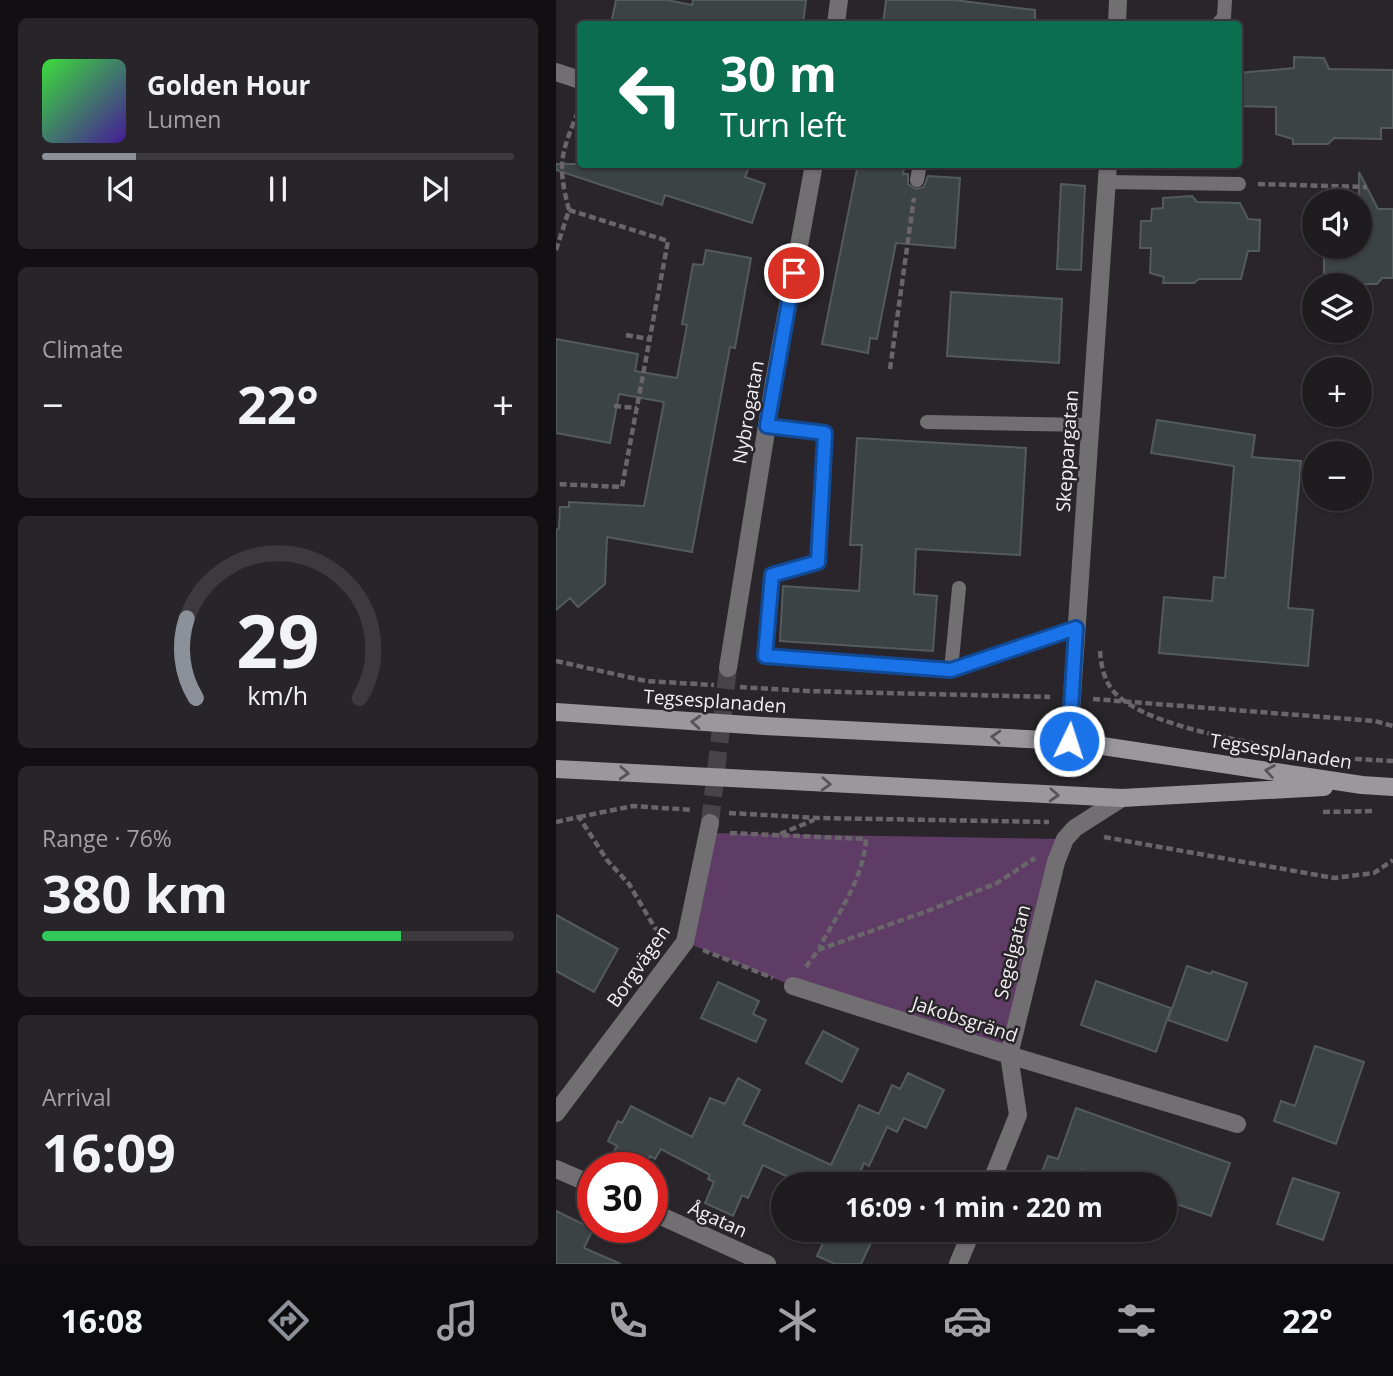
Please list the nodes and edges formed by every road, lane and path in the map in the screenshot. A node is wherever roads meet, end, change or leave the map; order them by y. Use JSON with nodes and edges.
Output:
{"nodes":[{"id":1,"x":839,"y":0,"type":"edge"},
{"id":2,"x":1118,"y":0,"type":"edge"},
{"id":3,"x":1225,"y":0,"type":"edge"},
{"id":4,"x":836,"y":21,"type":"edge"},
{"id":5,"x":1117,"y":21,"type":"edge"},
{"id":6,"x":1221,"y":21,"type":"edge"},
{"id":7,"x":556,"y":72,"type":"edge"},
{"id":8,"x":577,"y":79,"type":"edge"},
{"id":9,"x":577,"y":114,"type":"edge"},
{"id":10,"x":813,"y":168,"type":"edge"},
{"id":11,"x":919,"y":168,"type":"edge"},
{"id":12,"x":1108,"y":173,"type":"edge"},
{"id":13,"x":917,"y":180,"type":"joint"},
{"id":14,"x":1239,"y":184,"type":"joint"},
{"id":15,"x":1367,"y":187,"type":"dead end"},
{"id":16,"x":569,"y":210,"type":"junction"},
{"id":17,"x":556,"y":250,"type":"edge"},
{"id":18,"x":626,"y":335,"type":"dead end"},
{"id":19,"x":649,"y":339,"type":"junction"},
{"id":20,"x":890,"y":369,"type":"dead end"},
{"id":21,"x":614,"y":406,"type":"dead end"},
{"id":22,"x":637,"y":408,"type":"junction"},
{"id":23,"x":927,"y":422,"type":"dead end"},
{"id":24,"x":1090,"y":425,"type":"junction"},
{"id":25,"x":767,"y":426,"type":"junction"},
{"id":26,"x":556,"y":484,"type":"edge"},
{"id":27,"x":959,"y":588,"type":"dead end"},
{"id":28,"x":1076,"y":628,"type":"junction"},
{"id":29,"x":556,"y":661,"type":"edge"},
{"id":30,"x":951,"y":670,"type":"junction"},
{"id":31,"x":727,"y":677,"type":"joint"},
{"id":32,"x":739,"y":687,"type":"dead end"},
{"id":33,"x":1071,"y":697,"type":"junction"},
{"id":34,"x":1126,"y":701,"type":"junction"},
{"id":35,"x":556,"y":712,"type":"edge"},
{"id":36,"x":1392,"y":726,"type":"edge"},
{"id":37,"x":1069,"y":741,"type":"junction"},
{"id":38,"x":1261,"y":745,"type":"dead end"},
{"id":39,"x":1353,"y":759,"type":"dead end"},
{"id":40,"x":1392,"y":761,"type":"edge"},
{"id":41,"x":556,"y":769,"type":"edge"},
{"id":42,"x":1362,"y":785,"type":"junction"},
{"id":43,"x":1392,"y":787,"type":"edge"},
{"id":44,"x":1122,"y":798,"type":"junction"},
{"id":45,"x":726,"y":812,"type":"dead end"},
{"id":46,"x":579,"y":817,"type":"junction"},
{"id":47,"x":818,"y":818,"type":"junction"},
{"id":48,"x":556,"y":822,"type":"edge"},
{"id":49,"x":712,"y":822,"type":"junction"},
{"id":50,"x":1070,"y":833,"type":"junction"},
{"id":51,"x":779,"y":835,"type":"junction"},
{"id":52,"x":1392,"y":860,"type":"edge"},
{"id":53,"x":685,"y":942,"type":"junction"},
{"id":54,"x":818,"y":950,"type":"junction"},
{"id":55,"x":792,"y":986,"type":"junction"},
{"id":56,"x":1009,"y":1055,"type":"junction"},
{"id":57,"x":556,"y":1113,"type":"edge"},
{"id":58,"x":1237,"y":1124,"type":"dead end"},
{"id":59,"x":556,"y":1169,"type":"edge"},
{"id":60,"x":995,"y":1172,"type":"edge"},
{"id":61,"x":577,"y":1178,"type":"edge"},
{"id":62,"x":668,"y":1219,"type":"edge"},
{"id":63,"x":967,"y":1242,"type":"edge"},
{"id":64,"x":767,"y":1264,"type":"edge"},
{"id":65,"x":958,"y":1264,"type":"edge"}],
"edges":[{"from":1,"to":4,"type":"street"},
{"from":2,"to":5,"type":"street"},
{"from":3,"to":6,"type":"lane"},
{"from":7,"to":8,"type":"street"},
{"from":9,"to":16,"type":"path"},
{"from":10,"to":25,"type":"street","name":"Nybrogatan"},
{"from":11,"to":13,"type":"lane"},
{"from":12,"to":14,"type":"lane"},
{"from":12,"to":24,"type":"street","name":"Skeppargatan"},
{"from":13,"to":20,"type":"path"},
{"from":14,"to":15,"type":"path"},
{"from":16,"to":17,"type":"path"},
{"from":16,"to":19,"type":"path"},
{"from":18,"to":19,"type":"path"},
{"from":19,"to":22,"type":"path"},
{"from":21,"to":22,"type":"path"},
{"from":22,"to":26,"type":"path"},
{"from":23,"to":24,"type":"lane"},
{"from":24,"to":28,"type":"street","name":"Skeppargatan"},
{"from":25,"to":30,"type":"lane"},
{"from":25,"to":31,"type":"street","name":"Nybrogatan"},
{"from":27,"to":30,"type":"lane"},
{"from":28,"to":30,"type":"lane"},
{"from":28,"to":33,"type":"street","name":"Skeppargatan"},
{"from":29,"to":31,"type":"path"},
{"from":32,"to":33,"type":"path"},
{"from":33,"to":34,"type":"path"},
{"from":33,"to":37,"type":"street","name":"Skeppargatan"},
{"from":34,"to":36,"type":"path"},
{"from":34,"to":38,"type":"path"},
{"from":37,"to":35,"type":"main road","name":"Tegsesplanaden","one_way":true},
{"from":42,"to":37,"type":"main road","name":"Tegsesplanaden","one_way":true},
{"from":39,"to":40,"type":"path"},
{"from":41,"to":44,"type":"main road","name":"Tegsesplanaden","one_way":true},
{"from":42,"to":43,"type":"main road"},
{"from":42,"to":44,"type":"main road","name":"Tegsesplanaden"},
{"from":44,"to":50,"type":"street"},
{"from":45,"to":47,"type":"path"},
{"from":46,"to":48,"type":"path"},
{"from":46,"to":49,"type":"path"},
{"from":46,"to":53,"type":"path"},
{"from":47,"to":50,"type":"path"},
{"from":47,"to":51,"type":"path"},
{"from":49,"to":51,"type":"path"},
{"from":49,"to":53,"type":"street","name":"Borgvägen"},
{"from":50,"to":52,"type":"path"},
{"from":50,"to":54,"type":"path"},
{"from":50,"to":56,"type":"street","name":"Segelgatan"},
{"from":51,"to":54,"type":"path"},
{"from":53,"to":55,"type":"path"},
{"from":53,"to":57,"type":"street","name":"Borgvägen"},
{"from":54,"to":55,"type":"path"},
{"from":55,"to":56,"type":"street","name":"Jakobsgränd"},
{"from":56,"to":58,"type":"street","name":"Jakobsgränd"},
{"from":56,"to":60,"type":"street","name":"Segelgatan"},
{"from":59,"to":61,"type":"street"},
{"from":62,"to":64,"type":"street","name":"Ågatan"},
{"from":63,"to":65,"type":"street"}]}
